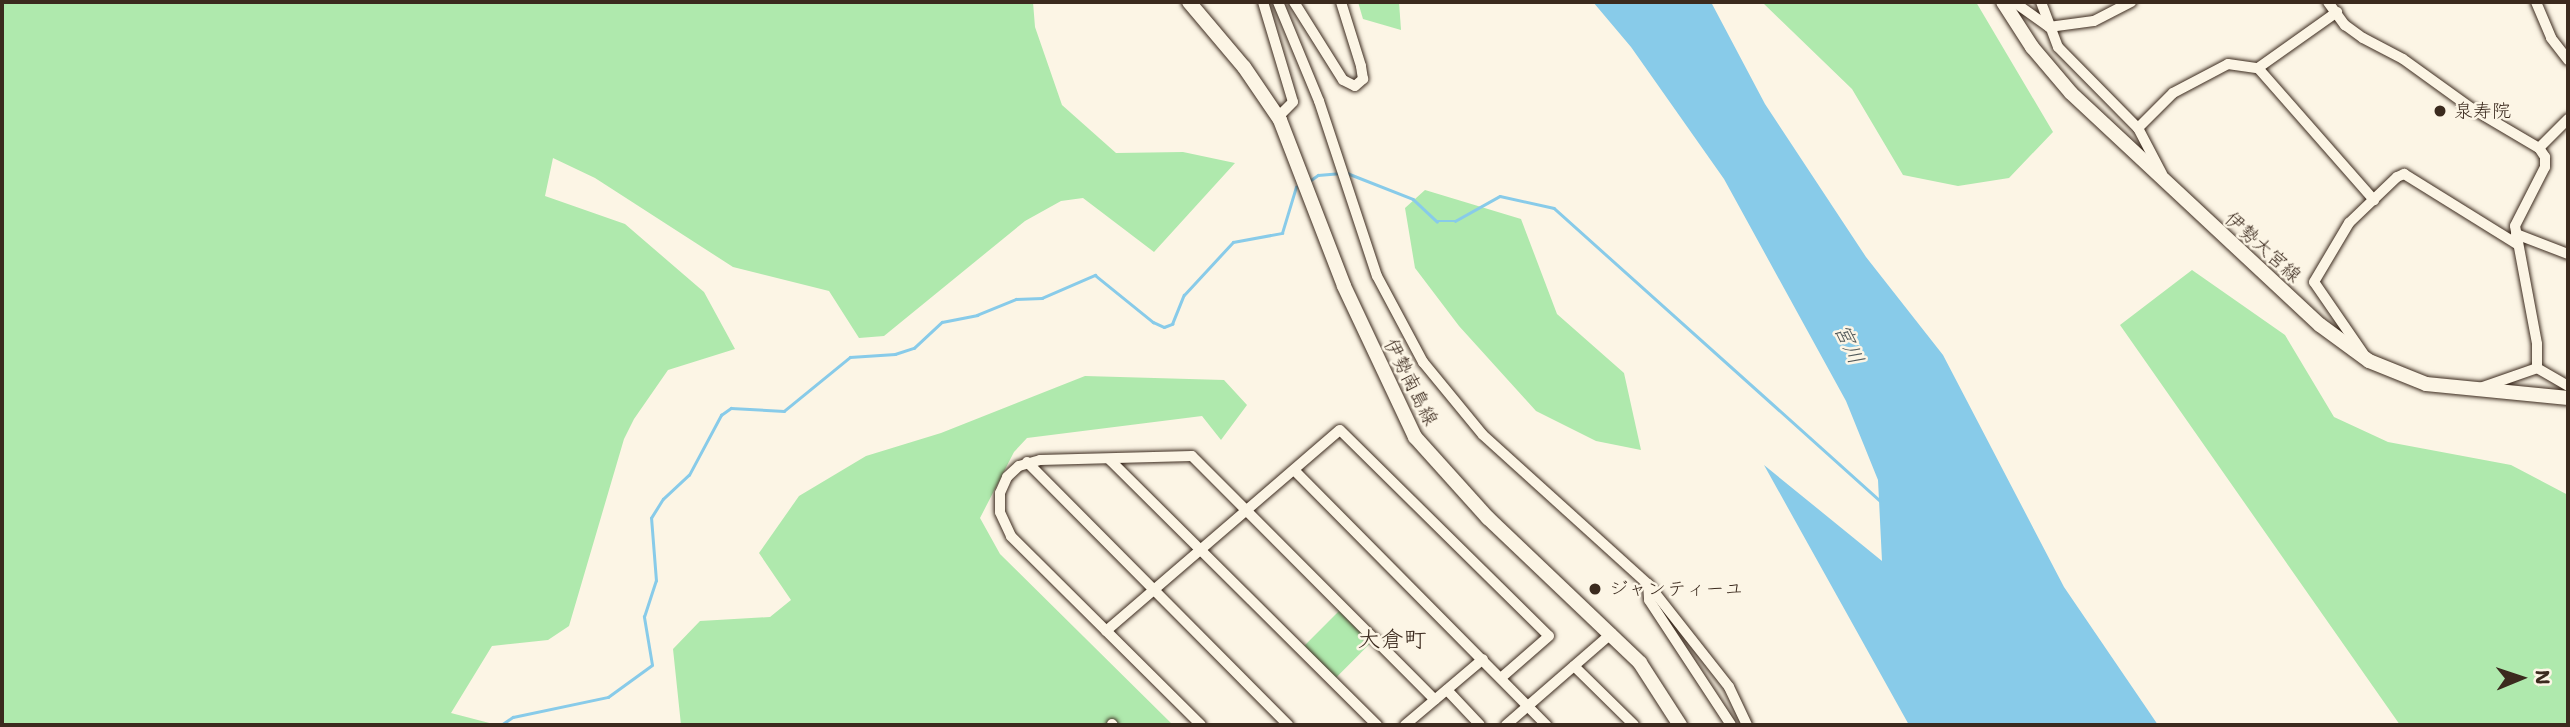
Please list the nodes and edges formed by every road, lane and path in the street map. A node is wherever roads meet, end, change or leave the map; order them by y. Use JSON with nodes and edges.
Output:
{"nodes":[{"id":1,"x":1189,"y":2,"type":"edge"},
{"id":2,"x":1263,"y":2,"type":"edge"},
{"id":3,"x":1278,"y":2,"type":"edge"},
{"id":4,"x":1294,"y":2,"type":"edge"},
{"id":5,"x":1341,"y":2,"type":"edge"},
{"id":6,"x":2003,"y":2,"type":"edge"},
{"id":7,"x":2014,"y":2,"type":"edge"},
{"id":8,"x":2041,"y":2,"type":"edge"},
{"id":9,"x":2131,"y":2,"type":"edge"},
{"id":10,"x":2345,"y":2,"type":"edge"},
{"id":11,"x":2536,"y":2,"type":"edge"},
{"id":12,"x":2333,"y":8,"type":"edge"},
{"id":13,"x":2049,"y":27,"type":"junction"},
{"id":14,"x":2568,"y":60,"type":"edge"},
{"id":15,"x":2258,"y":68,"type":"junction"},
{"id":16,"x":1278,"y":117,"type":"junction"},
{"id":17,"x":2568,"y":119,"type":"edge"},
{"id":18,"x":2138,"y":128,"type":"junction"},
{"id":19,"x":2539,"y":148,"type":"junction"},
{"id":20,"x":2170,"y":189,"type":"junction"},
{"id":21,"x":2374,"y":200,"type":"junction"},
{"id":22,"x":2516,"y":239,"type":"junction"},
{"id":23,"x":2568,"y":254,"type":"edge"},
{"id":24,"x":2369,"y":361,"type":"junction"},
{"id":25,"x":2537,"y":368,"type":"junction"},
{"id":26,"x":2568,"y":386,"type":"edge"},
{"id":27,"x":2477,"y":389,"type":"junction"},
{"id":28,"x":2568,"y":398,"type":"edge"},
{"id":29,"x":1109,"y":459,"type":"junction"},
{"id":30,"x":1027,"y":462,"type":"junction"},
{"id":31,"x":1294,"y":470,"type":"junction"},
{"id":32,"x":1247,"y":511,"type":"junction"},
{"id":33,"x":1200,"y":551,"type":"junction"},
{"id":34,"x":1648,"y":584,"type":"junction"},
{"id":35,"x":1154,"y":589,"type":"junction"},
{"id":36,"x":1106,"y":631,"type":"junction"},
{"id":37,"x":1612,"y":633,"type":"junction"},
{"id":38,"x":1483,"y":659,"type":"junction"},
{"id":39,"x":1574,"y":666,"type":"junction"},
{"id":40,"x":1502,"y":677,"type":"junction"},
{"id":41,"x":1447,"y":690,"type":"junction"},
{"id":42,"x":1435,"y":700,"type":"junction"},
{"id":43,"x":1529,"y":705,"type":"junction"},
{"id":44,"x":1200,"y":725,"type":"edge"},
{"id":45,"x":1288,"y":725,"type":"edge"},
{"id":46,"x":1377,"y":725,"type":"edge"},
{"id":47,"x":1405,"y":725,"type":"edge"},
{"id":48,"x":1480,"y":725,"type":"edge"},
{"id":49,"x":1506,"y":725,"type":"edge"},
{"id":50,"x":1546,"y":725,"type":"edge"},
{"id":51,"x":1634,"y":725,"type":"edge"},
{"id":52,"x":1679,"y":725,"type":"edge"},
{"id":53,"x":1731,"y":725,"type":"edge"},
{"id":54,"x":1748,"y":725,"type":"edge"}],
"edges":[{"from":1,"to":16,"type":"main road","name":"伊勢南島線"},
{"from":2,"to":16,"type":"street"},
{"from":3,"to":34,"type":"street"},
{"from":4,"to":5,"type":"street"},
{"from":6,"to":20,"type":"main road","name":"伊勢大宮線"},
{"from":7,"to":13,"type":"street"},
{"from":8,"to":13,"type":"street"},
{"from":9,"to":13,"type":"street"},
{"from":10,"to":12,"type":"street"},
{"from":11,"to":14,"type":"street"},
{"from":12,"to":15,"type":"street"},
{"from":12,"to":19,"type":"street"},
{"from":13,"to":18,"type":"street"},
{"from":15,"to":18,"type":"street"},
{"from":15,"to":21,"type":"street"},
{"from":16,"to":37,"type":"main road","name":"伊勢南島線"},
{"from":17,"to":19,"type":"street"},
{"from":18,"to":20,"type":"street"},
{"from":19,"to":22,"type":"street"},
{"from":20,"to":24,"type":"main road","name":"伊勢大宮線"},
{"from":21,"to":22,"type":"street"},
{"from":21,"to":24,"type":"street"},
{"from":22,"to":23,"type":"street"},
{"from":22,"to":25,"type":"street"},
{"from":24,"to":27,"type":"main road","name":"伊勢大宮線"},
{"from":25,"to":26,"type":"street"},
{"from":25,"to":27,"type":"street"},
{"from":27,"to":28,"type":"main road","name":"伊勢大宮線"},
{"from":29,"to":30,"type":"street"},
{"from":29,"to":32,"type":"street"},
{"from":29,"to":33,"type":"street"},
{"from":30,"to":35,"type":"street"},
{"from":30,"to":36,"type":"street"},
{"from":31,"to":32,"type":"street"},
{"from":31,"to":38,"type":"street"},
{"from":31,"to":40,"type":"street"},
{"from":32,"to":33,"type":"street"},
{"from":32,"to":42,"type":"street"},
{"from":33,"to":35,"type":"street"},
{"from":33,"to":46,"type":"street"},
{"from":34,"to":53,"type":"street"},
{"from":34,"to":54,"type":"street"},
{"from":35,"to":36,"type":"street"},
{"from":35,"to":45,"type":"street"},
{"from":36,"to":44,"type":"street"},
{"from":37,"to":39,"type":"street"},
{"from":37,"to":52,"type":"main road","name":"伊勢南島線"},
{"from":38,"to":40,"type":"street"},
{"from":38,"to":41,"type":"street"},
{"from":39,"to":43,"type":"street"},
{"from":39,"to":51,"type":"street"},
{"from":40,"to":43,"type":"street"},
{"from":41,"to":42,"type":"street"},
{"from":41,"to":48,"type":"street"},
{"from":42,"to":47,"type":"street"},
{"from":43,"to":49,"type":"street"},
{"from":43,"to":50,"type":"street"}]}
